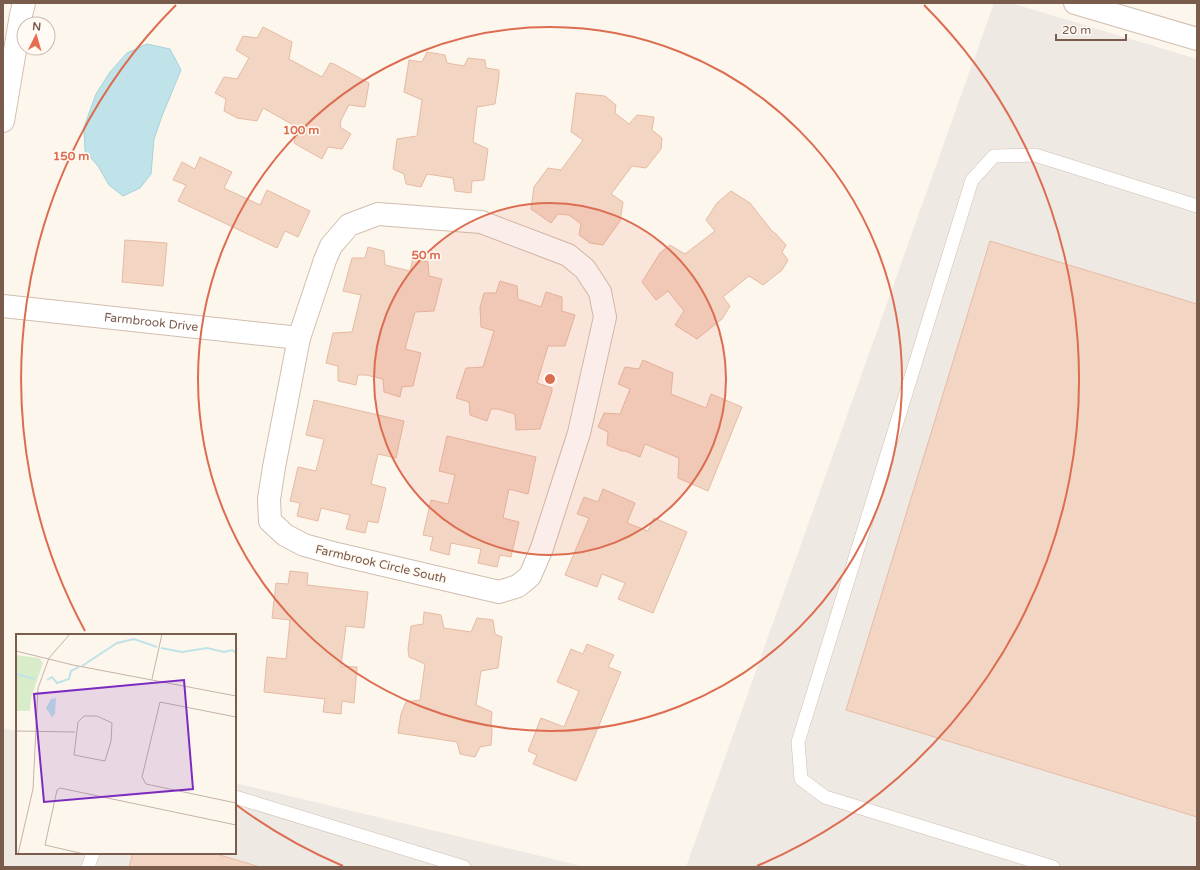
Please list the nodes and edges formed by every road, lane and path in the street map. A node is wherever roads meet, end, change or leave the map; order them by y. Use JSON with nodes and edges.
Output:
{"nodes":[{"id":1,"x":24,"y":3,"type":"edge"},
{"id":2,"x":1075,"y":3,"type":"edge"},
{"id":3,"x":1197,"y":39,"type":"edge"},
{"id":4,"x":3,"y":121,"type":"edge"},
{"id":5,"x":1197,"y":206,"type":"edge"},
{"id":6,"x":3,"y":306,"type":"edge"},
{"id":7,"x":299,"y":338,"type":"junction"},
{"id":8,"x":236,"y":797,"type":"edge"},
{"id":9,"x":92,"y":854,"type":"edge"},
{"id":10,"x":88,"y":867,"type":"edge"},
{"id":11,"x":464,"y":867,"type":"edge"},
{"id":12,"x":1053,"y":867,"type":"edge"}],
"edges":[{"from":1,"to":4,"type":"street"},
{"from":2,"to":3,"type":"street"},
{"from":5,"to":12,"type":"lane"},
{"from":6,"to":7,"type":"street","name":"Farmbrook Drive"},
{"from":7,"to":7,"type":"street","name":"Farmbrook Circle South"},
{"from":8,"to":11,"type":"lane"},
{"from":9,"to":10,"type":"lane"}]}
